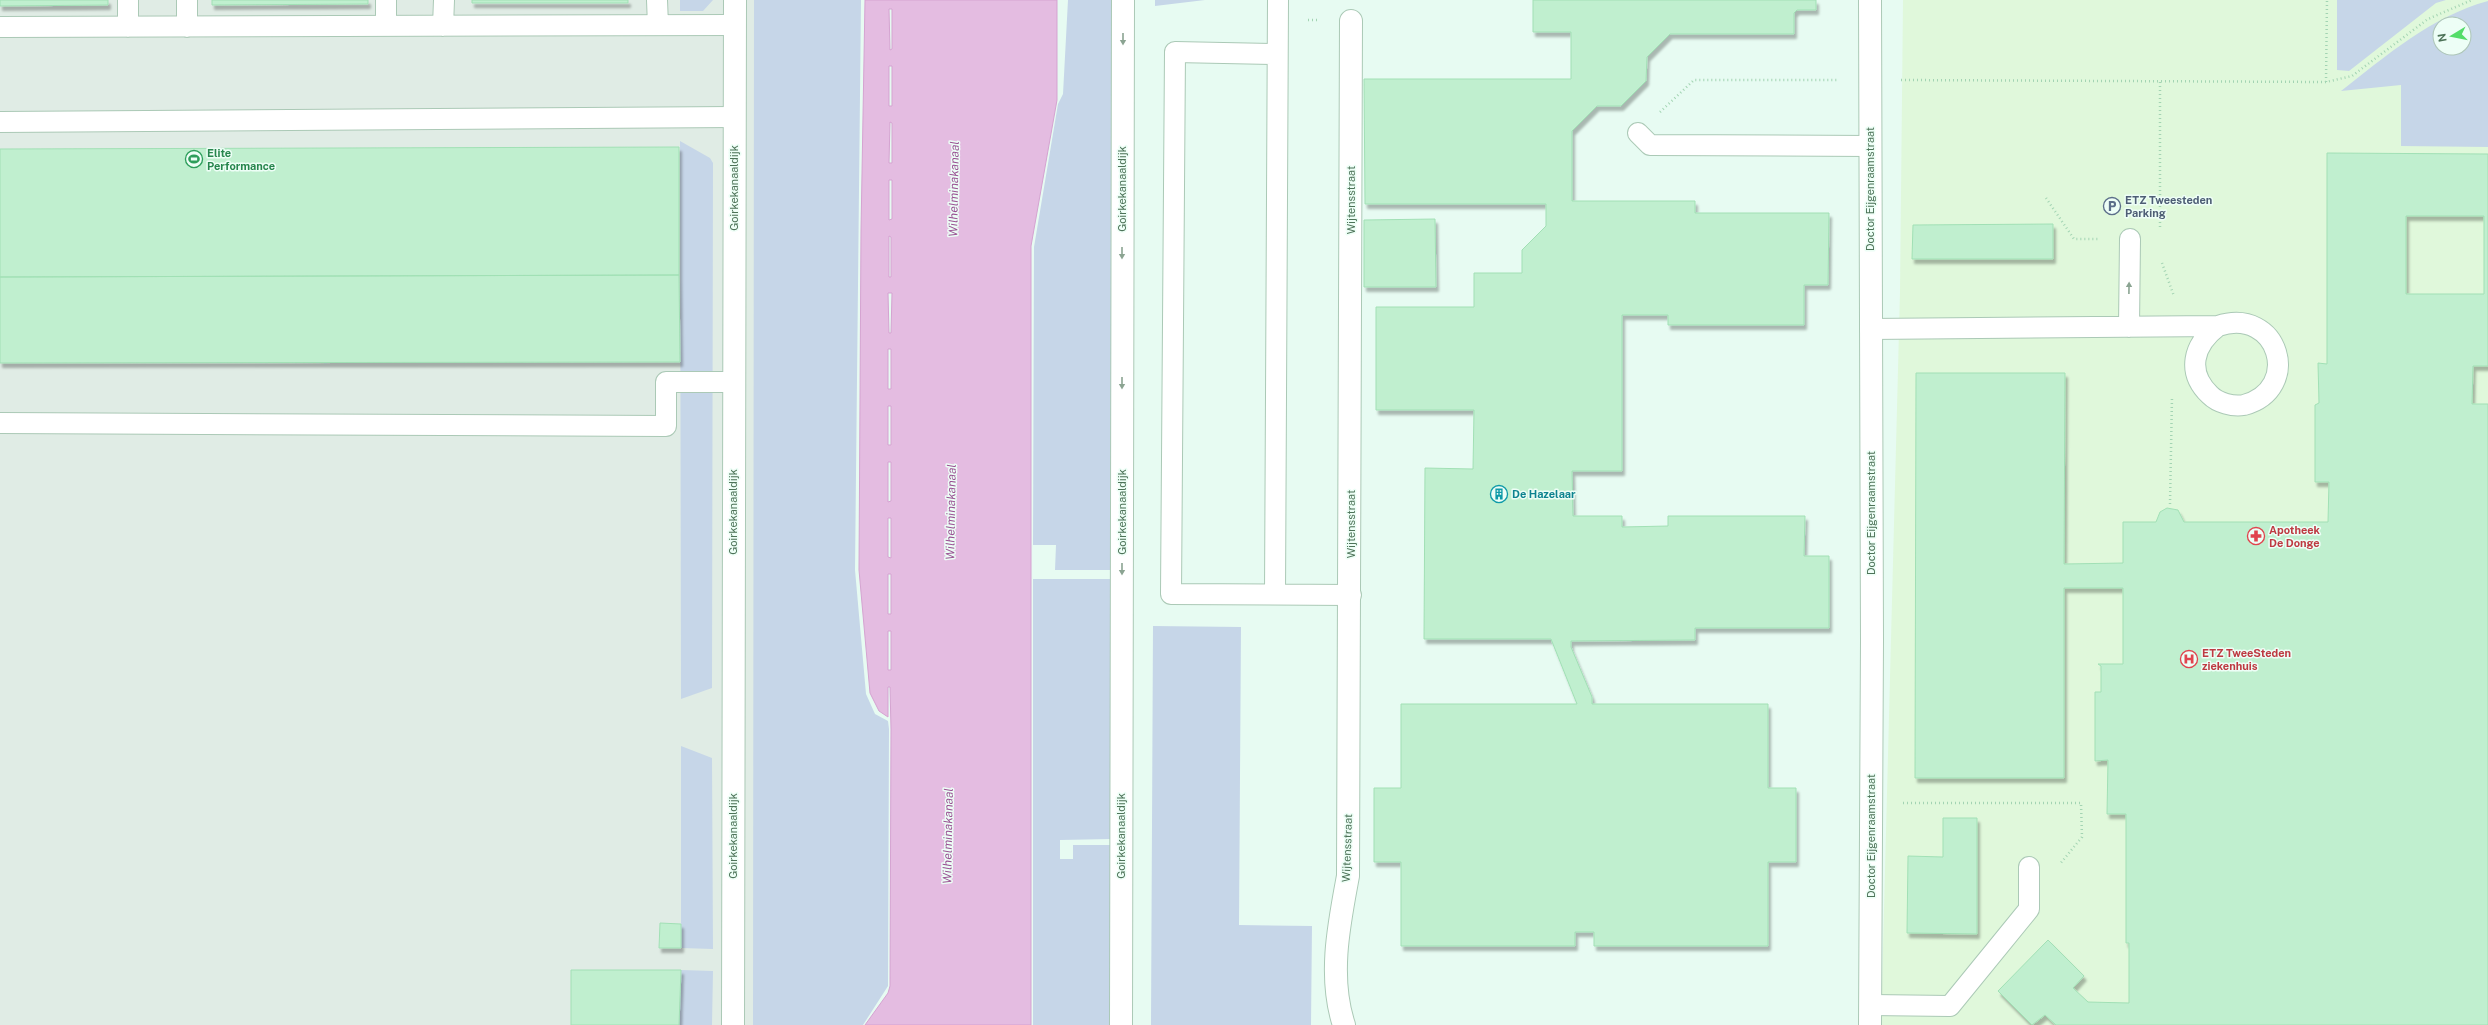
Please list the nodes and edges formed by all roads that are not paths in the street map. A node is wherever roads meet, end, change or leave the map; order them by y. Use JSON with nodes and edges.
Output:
{"nodes":[{"id":1,"x":128,"y":0,"type":"edge"},
{"id":2,"x":187,"y":0,"type":"edge"},
{"id":3,"x":386,"y":0,"type":"edge"},
{"id":4,"x":444,"y":0,"type":"edge"},
{"id":5,"x":657,"y":0,"type":"edge"},
{"id":6,"x":735,"y":0,"type":"edge"},
{"id":7,"x":1123,"y":0,"type":"edge"},
{"id":8,"x":1278,"y":0,"type":"edge"},
{"id":9,"x":1870,"y":0,"type":"edge"},
{"id":10,"x":1351,"y":20,"type":"road end"},
{"id":11,"x":658,"y":25,"type":"junction"},
{"id":12,"x":735,"y":25,"type":"junction"},
{"id":13,"x":386,"y":26,"type":"junction"},
{"id":14,"x":443,"y":26,"type":"junction"},
{"id":15,"x":0,"y":27,"type":"edge"},
{"id":16,"x":128,"y":27,"type":"junction"},
{"id":17,"x":187,"y":27,"type":"junction"},
{"id":18,"x":1278,"y":54,"type":"junction"},
{"id":19,"x":734,"y":117,"type":"junction"},
{"id":20,"x":0,"y":122,"type":"edge"},
{"id":21,"x":1638,"y":133,"type":"road end"},
{"id":22,"x":1871,"y":146,"type":"junction"},
{"id":23,"x":2130,"y":239,"type":"road end"},
{"id":24,"x":2218,"y":326,"type":"junction"},
{"id":25,"x":2129,"y":327,"type":"junction"},
{"id":26,"x":1870,"y":329,"type":"junction"},
{"id":27,"x":734,"y":382,"type":"junction"},
{"id":28,"x":0,"y":423,"type":"edge"},
{"id":29,"x":1275,"y":594,"type":"junction"},
{"id":30,"x":1351,"y":595,"type":"junction"},
{"id":31,"x":2029,"y":867,"type":"road end"},
{"id":32,"x":1870,"y":1015,"type":"edge"},
{"id":33,"x":733,"y":1025,"type":"edge"},
{"id":34,"x":1121,"y":1025,"type":"edge"},
{"id":35,"x":1344,"y":1025,"type":"edge"}],
"edges":[{"from":1,"to":16,"type":"lane"},
{"from":2,"to":17,"type":"lane"},
{"from":3,"to":13,"type":"lane"},
{"from":4,"to":14,"type":"lane"},
{"from":5,"to":11,"type":"lane"},
{"from":6,"to":12,"type":"street","name":"Goirkekanaaldijk"},
{"from":7,"to":34,"type":"street","name":"Goirkekanaaldijk","one_way":true},
{"from":8,"to":18,"type":"lane"},
{"from":9,"to":22,"type":"street","name":"Doctor Eijgenraamstraat"},
{"from":10,"to":30,"type":"street","name":"Wijtensstraat"},
{"from":11,"to":12,"type":"lane"},
{"from":11,"to":14,"type":"lane"},
{"from":12,"to":19,"type":"street","name":"Goirkekanaaldijk"},
{"from":13,"to":14,"type":"lane"},
{"from":13,"to":17,"type":"lane"},
{"from":15,"to":16,"type":"lane"},
{"from":16,"to":17,"type":"lane"},
{"from":18,"to":29,"type":"lane"},
{"from":18,"to":29,"type":"lane"},
{"from":19,"to":20,"type":"lane"},
{"from":19,"to":27,"type":"street","name":"Goirkekanaaldijk"},
{"from":21,"to":22,"type":"lane"},
{"from":22,"to":26,"type":"street","name":"Doctor Eijgenraamstraat"},
{"from":25,"to":23,"type":"lane","one_way":true},
{"from":24,"to":24,"type":"lane"},
{"from":24,"to":25,"type":"lane"},
{"from":25,"to":26,"type":"lane"},
{"from":26,"to":32,"type":"street","name":"Doctor Eijgenraamstraat"},
{"from":27,"to":28,"type":"lane"},
{"from":27,"to":33,"type":"street","name":"Goirkekanaaldijk"},
{"from":29,"to":30,"type":"lane"},
{"from":30,"to":35,"type":"street","name":"Wijtensstraat"},
{"from":31,"to":32,"type":"lane"}]}
